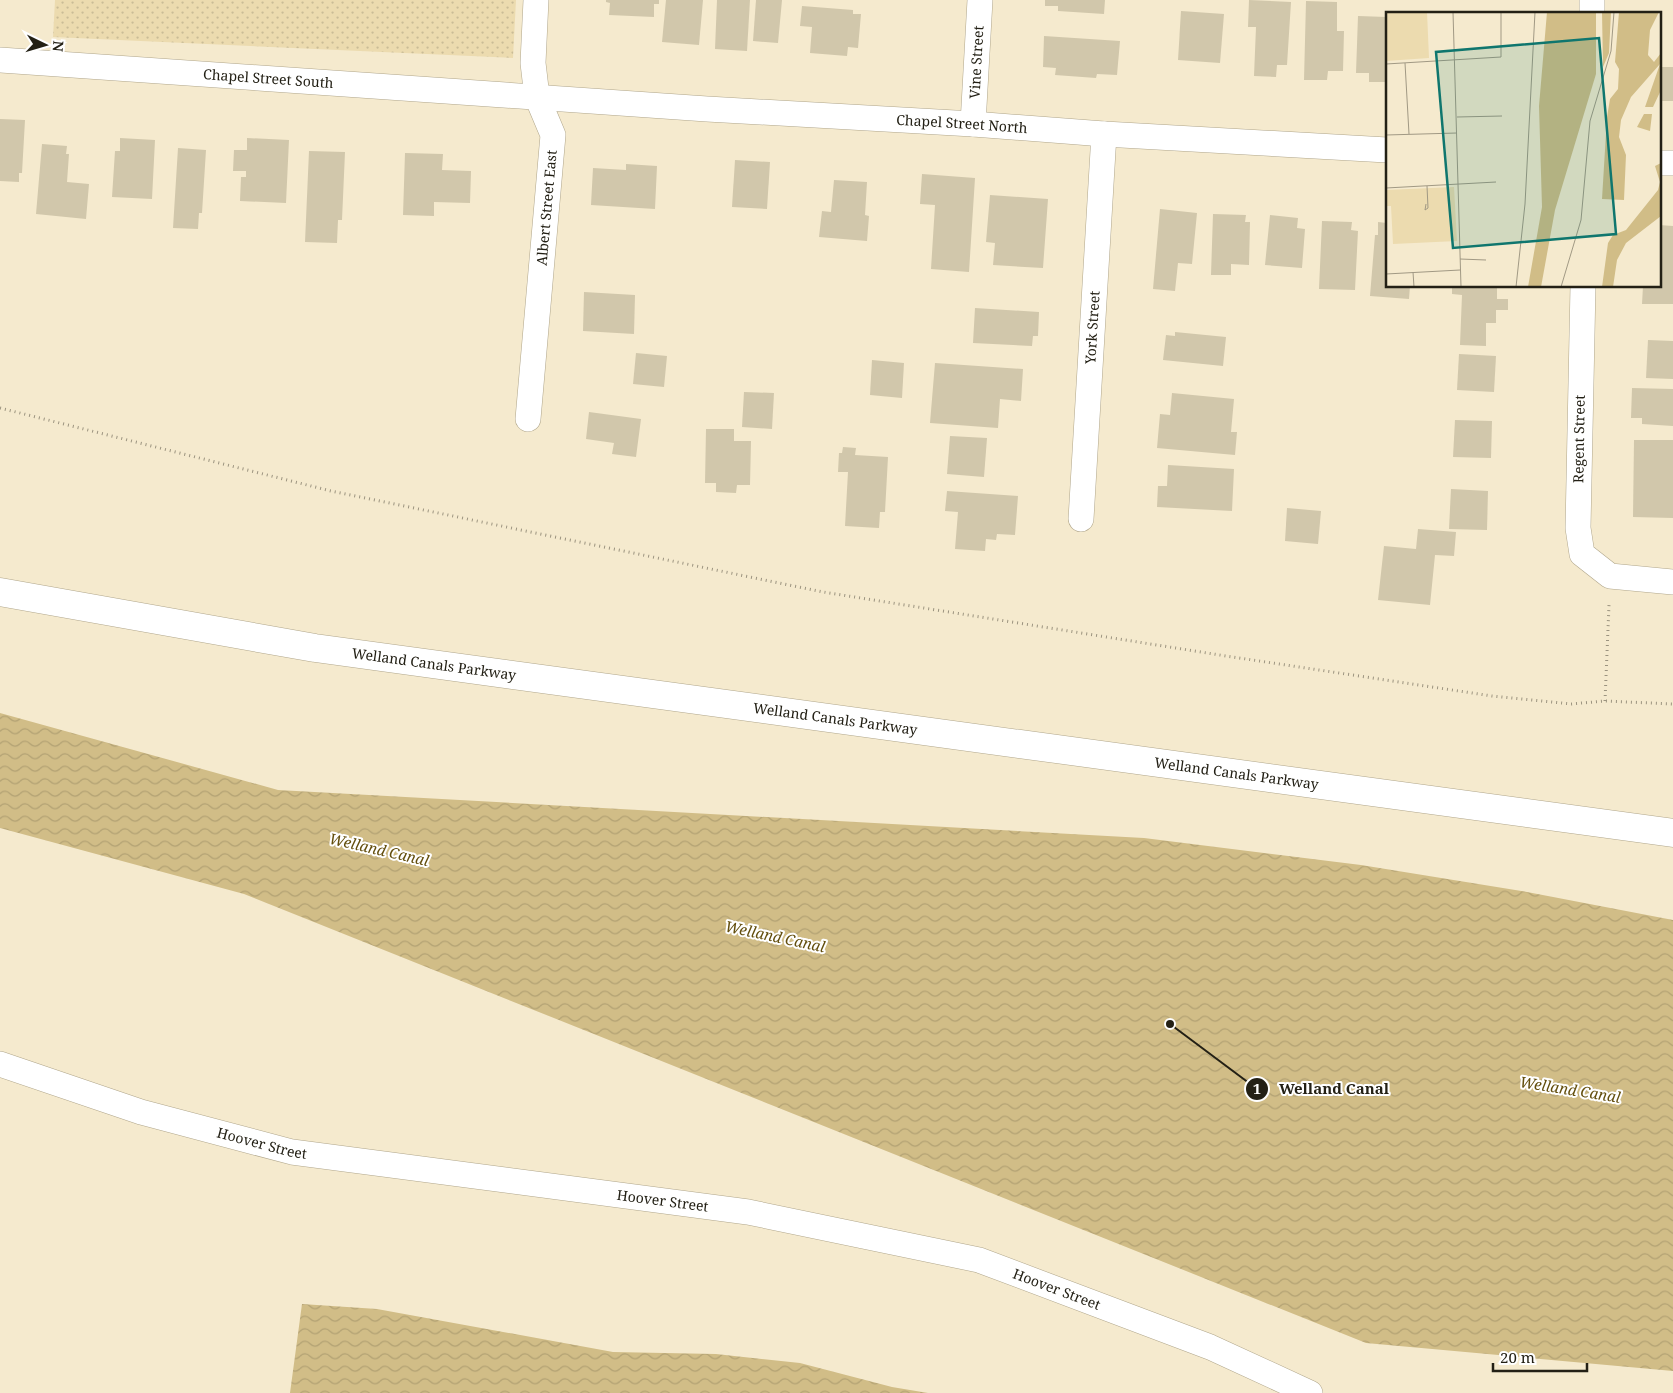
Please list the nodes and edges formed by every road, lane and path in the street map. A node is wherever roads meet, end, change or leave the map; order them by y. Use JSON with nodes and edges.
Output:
{"nodes":[{"id":1,"x":536,"y":0,"type":"edge"},
{"id":2,"x":980,"y":0,"type":"edge"},
{"id":3,"x":0,"y":60,"type":"edge"},
{"id":4,"x":537,"y":98,"type":"junction"},
{"id":5,"x":973,"y":124,"type":"junction"},
{"id":6,"x":1104,"y":134,"type":"junction"},
{"id":7,"x":1386,"y":150,"type":"edge"},
{"id":8,"x":1660,"y":163,"type":"edge"},
{"id":9,"x":1673,"y":164,"type":"edge"},
{"id":10,"x":1582,"y":288,"type":"edge"},
{"id":11,"x":0,"y":408,"type":"edge"},
{"id":12,"x":528,"y":418,"type":"dead end"},
{"id":13,"x":1081,"y":519,"type":"dead end"},
{"id":14,"x":1610,"y":576,"type":"junction"},
{"id":15,"x":1673,"y":582,"type":"edge"},
{"id":16,"x":0,"y":592,"type":"edge"},
{"id":17,"x":1605,"y":701,"type":"junction"},
{"id":18,"x":1673,"y":704,"type":"edge"},
{"id":19,"x":1673,"y":833,"type":"edge"},
{"id":20,"x":0,"y":1064,"type":"edge"},
{"id":21,"x":1310,"y":1393,"type":"edge"}],
"edges":[{"from":1,"to":4,"type":"street","name":"Albert Street East"},
{"from":2,"to":5,"type":"street","name":"Vine Street"},
{"from":3,"to":4,"type":"street","name":"Chapel Street South"},
{"from":4,"to":5,"type":"street","name":"Chapel Street North"},
{"from":4,"to":12,"type":"street","name":"Albert Street East"},
{"from":5,"to":6,"type":"street","name":"Chapel Street North"},
{"from":6,"to":7,"type":"street","name":"Chapel Street North"},
{"from":6,"to":13,"type":"street","name":"York Street"},
{"from":8,"to":9,"type":"street"},
{"from":10,"to":14,"type":"street","name":"Regent Street"},
{"from":11,"to":17,"type":"path"},
{"from":14,"to":15,"type":"street"},
{"from":14,"to":17,"type":"path"},
{"from":16,"to":19,"type":"street","name":"Welland Canals Parkway"},
{"from":17,"to":18,"type":"path"},
{"from":20,"to":21,"type":"street","name":"Hoover Street"}]}
